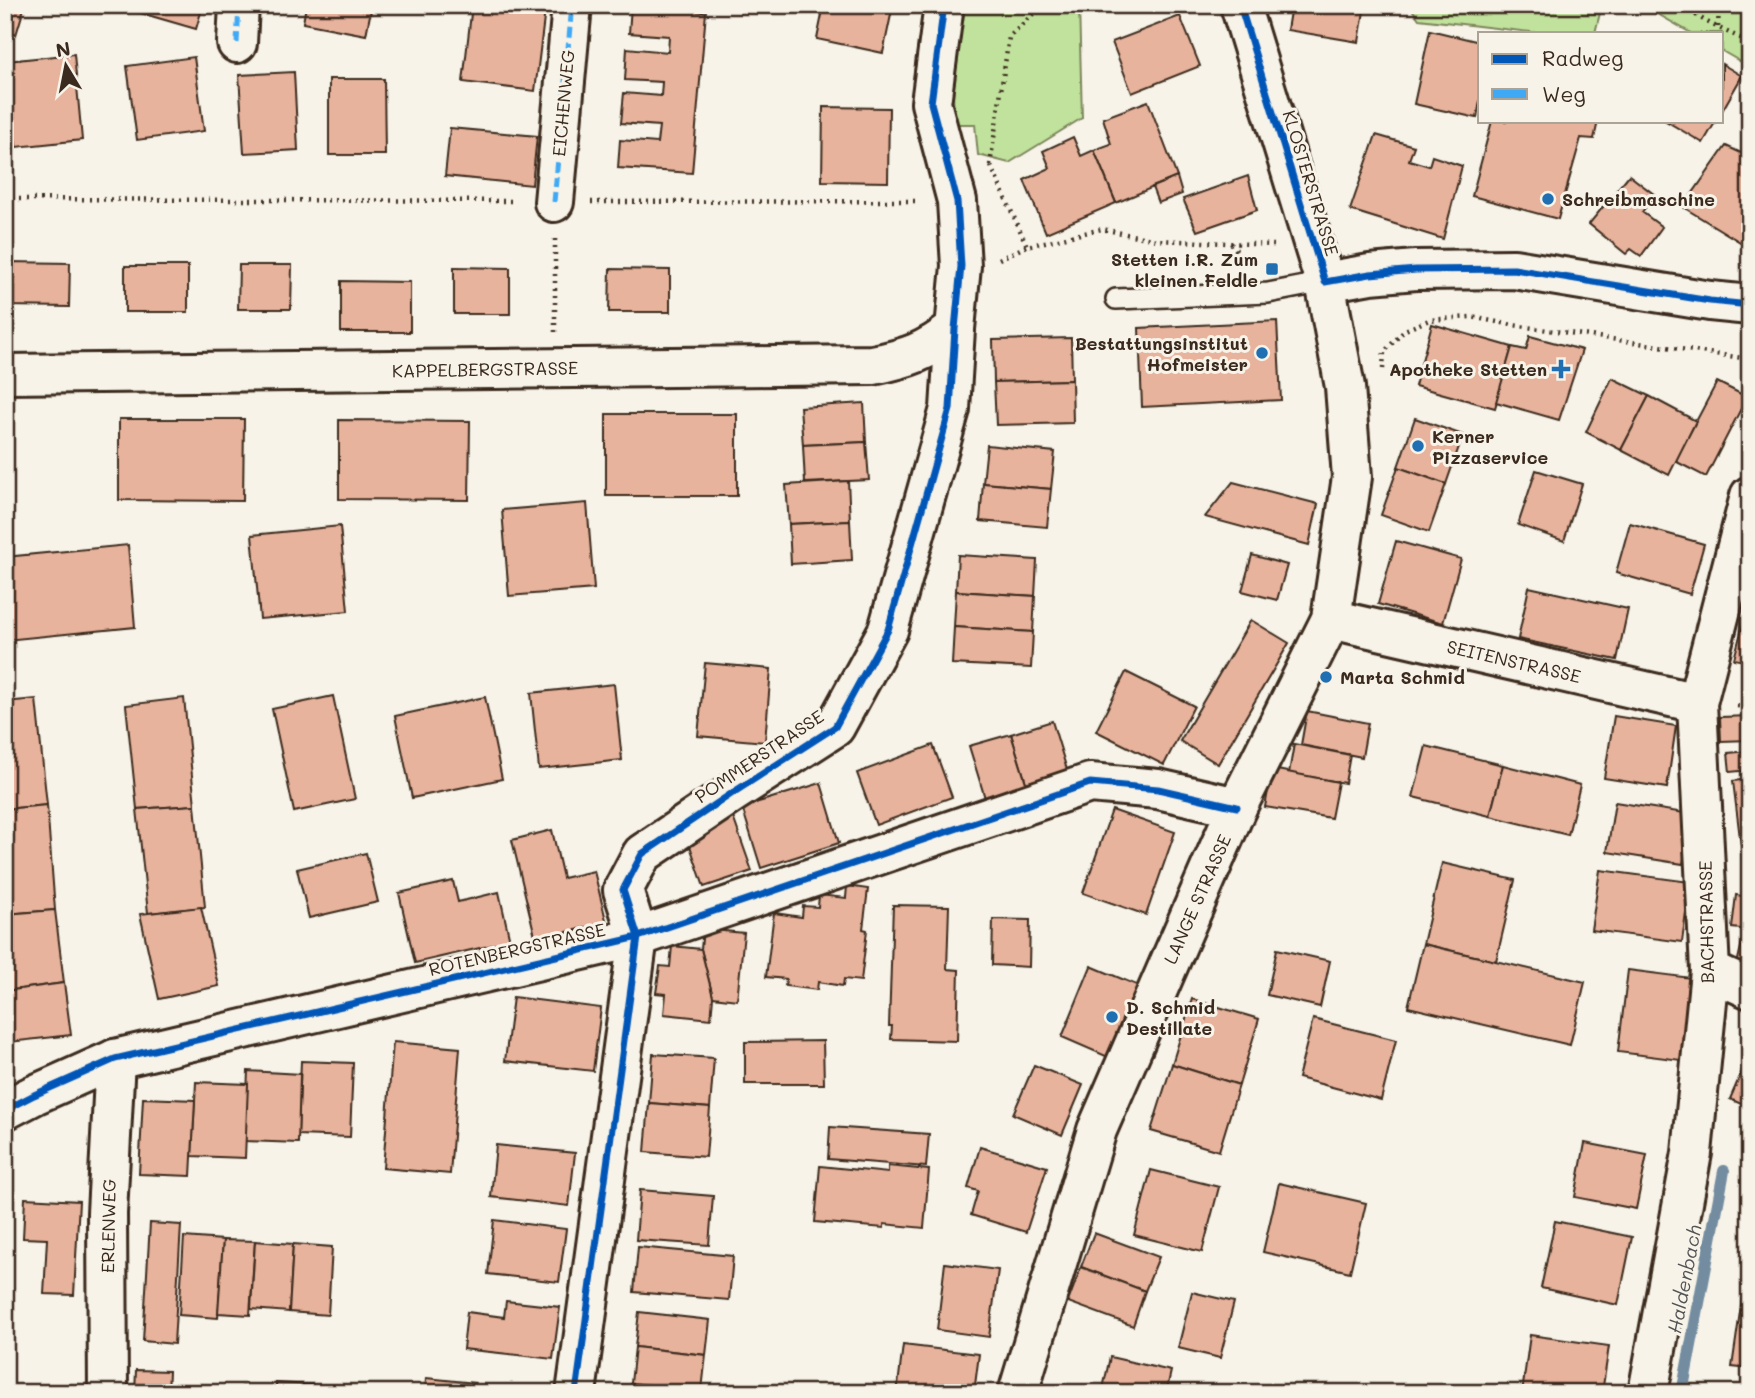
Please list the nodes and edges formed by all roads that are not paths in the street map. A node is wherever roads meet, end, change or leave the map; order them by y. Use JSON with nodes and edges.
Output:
{"nodes":[{"id":1,"x":239,"y":5,"type":"edge"},
{"id":2,"x":572,"y":5,"type":"edge"},
{"id":3,"x":944,"y":5,"type":"edge"},
{"id":4,"x":1240,"y":5,"type":"edge"},
{"id":5,"x":237,"y":43,"type":"dead end"},
{"id":6,"x":554,"y":202,"type":"road end"},
{"id":7,"x":1325,"y":282,"type":"junction"},
{"id":8,"x":1116,"y":299,"type":"dead end"},
{"id":9,"x":1750,"y":305,"type":"edge"},
{"id":10,"x":955,"y":329,"type":"junction"},
{"id":11,"x":5,"y":374,"type":"edge"},
{"id":12,"x":1750,"y":496,"type":"edge"},
{"id":13,"x":1331,"y":619,"type":"junction"},
{"id":14,"x":1697,"y":703,"type":"junction"},
{"id":15,"x":1237,"y":807,"type":"junction"},
{"id":16,"x":638,"y":937,"type":"junction"},
{"id":17,"x":1710,"y":971,"type":"junction"},
{"id":18,"x":1750,"y":989,"type":"edge"},
{"id":19,"x":115,"y":1059,"type":"junction"},
{"id":20,"x":5,"y":1110,"type":"edge"},
{"id":21,"x":108,"y":1393,"type":"edge"},
{"id":22,"x":576,"y":1393,"type":"edge"},
{"id":23,"x":1018,"y":1393,"type":"edge"},
{"id":24,"x":1648,"y":1393,"type":"edge"}],
"edges":[{"from":1,"to":5,"type":"street"},
{"from":2,"to":6,"type":"street","name":"EICHENWEG"},
{"from":3,"to":10,"type":"street","name":"POMMERSTRASSE"},
{"from":4,"to":7,"type":"street","name":"KLOSTERSTRASSE"},
{"from":7,"to":8,"type":"lane","name":"KLOSTERSTRASSE"},
{"from":7,"to":9,"type":"street","name":"KLOSTERSTRASSE"},
{"from":7,"to":13,"type":"street","name":"LANGE STRASSE"},
{"from":10,"to":11,"type":"street","name":"KAPPELBERGSTRASSE"},
{"from":10,"to":16,"type":"street","name":"POMMERSTRASSE"},
{"from":12,"to":14,"type":"street","name":"BACHSTRASSE"},
{"from":13,"to":14,"type":"street","name":"SEITENSTRASSE"},
{"from":13,"to":15,"type":"street","name":"LANGE STRASSE"},
{"from":14,"to":17,"type":"street","name":"BACHSTRASSE"},
{"from":15,"to":16,"type":"street","name":"ROTENBERGSTRASSE"},
{"from":15,"to":23,"type":"street","name":"LANGE STRASSE"},
{"from":16,"to":19,"type":"street","name":"ROTENBERGSTRASSE"},
{"from":16,"to":22,"type":"street","name":"POMMERSTRASSE"},
{"from":17,"to":18,"type":"street"},
{"from":17,"to":24,"type":"street","name":"BACHSTRASSE"},
{"from":19,"to":20,"type":"street","name":"ROTENBERGSTRASSE"},
{"from":19,"to":21,"type":"street","name":"ERLENWEG"}]}
